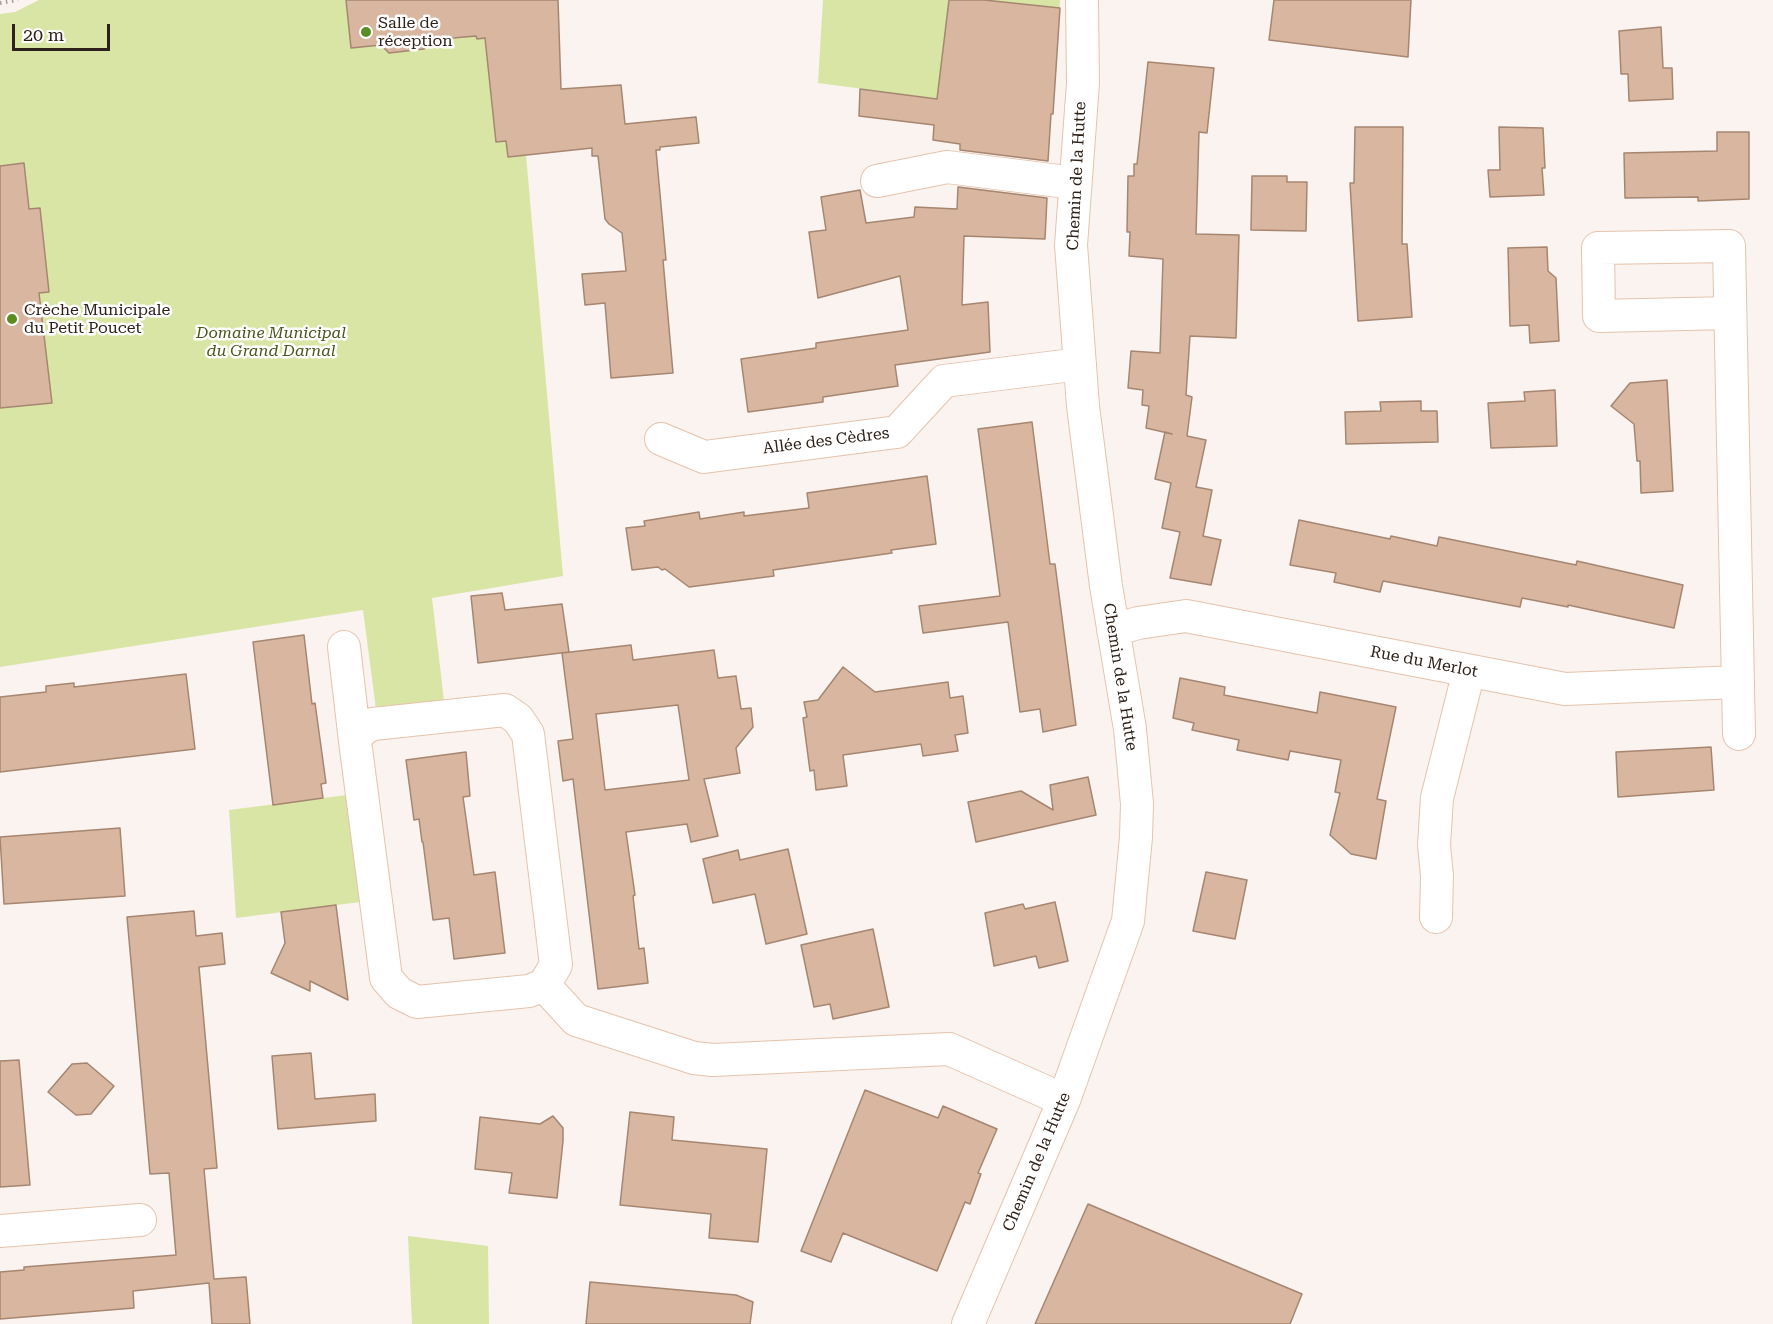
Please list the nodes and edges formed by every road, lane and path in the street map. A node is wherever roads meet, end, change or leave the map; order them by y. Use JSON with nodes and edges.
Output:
{"nodes":[{"id":1,"x":18,"y":0,"type":"edge"},
{"id":2,"x":1082,"y":0,"type":"edge"},
{"id":3,"x":0,"y":3,"type":"edge"},
{"id":4,"x":877,"y":181,"type":"dead end"},
{"id":5,"x":1076,"y":183,"type":"junction"},
{"id":6,"x":1730,"y":314,"type":"junction"},
{"id":7,"x":1080,"y":364,"type":"junction"},
{"id":8,"x":661,"y":440,"type":"dead end"},
{"id":9,"x":1113,"y":630,"type":"junction"},
{"id":10,"x":344,"y":647,"type":"dead end"},
{"id":11,"x":1469,"y":671,"type":"junction"},
{"id":12,"x":1738,"y":682,"type":"junction"},
{"id":13,"x":1739,"y":734,"type":"dead end"},
{"id":14,"x":355,"y":741,"type":"junction"},
{"id":15,"x":1436,"y":917,"type":"dead end"},
{"id":16,"x":544,"y":985,"type":"junction"},
{"id":17,"x":1064,"y":1100,"type":"junction"},
{"id":18,"x":140,"y":1220,"type":"dead end"},
{"id":19,"x":0,"y":1231,"type":"edge"},
{"id":20,"x":968,"y":1324,"type":"edge"}],
"edges":[{"from":1,"to":3,"type":"path"},
{"from":2,"to":5,"type":"street","name":"Chemin de la Hutte"},
{"from":4,"to":5,"type":"street"},
{"from":5,"to":7,"type":"street","name":"Chemin de la Hutte"},
{"from":6,"to":6,"type":"street"},
{"from":6,"to":12,"type":"street"},
{"from":7,"to":8,"type":"street","name":"Allée des Cèdres"},
{"from":7,"to":9,"type":"street","name":"Chemin de la Hutte"},
{"from":9,"to":11,"type":"street","name":"Rue du Merlot"},
{"from":9,"to":17,"type":"street","name":"Chemin de la Hutte"},
{"from":10,"to":14,"type":"street"},
{"from":11,"to":12,"type":"street","name":"Rue du Merlot"},
{"from":11,"to":15,"type":"street"},
{"from":12,"to":13,"type":"street"},
{"from":14,"to":16,"type":"street"},
{"from":14,"to":16,"type":"street"},
{"from":16,"to":17,"type":"street"},
{"from":17,"to":20,"type":"street","name":"Chemin de la Hutte"},
{"from":18,"to":19,"type":"street"}]}
